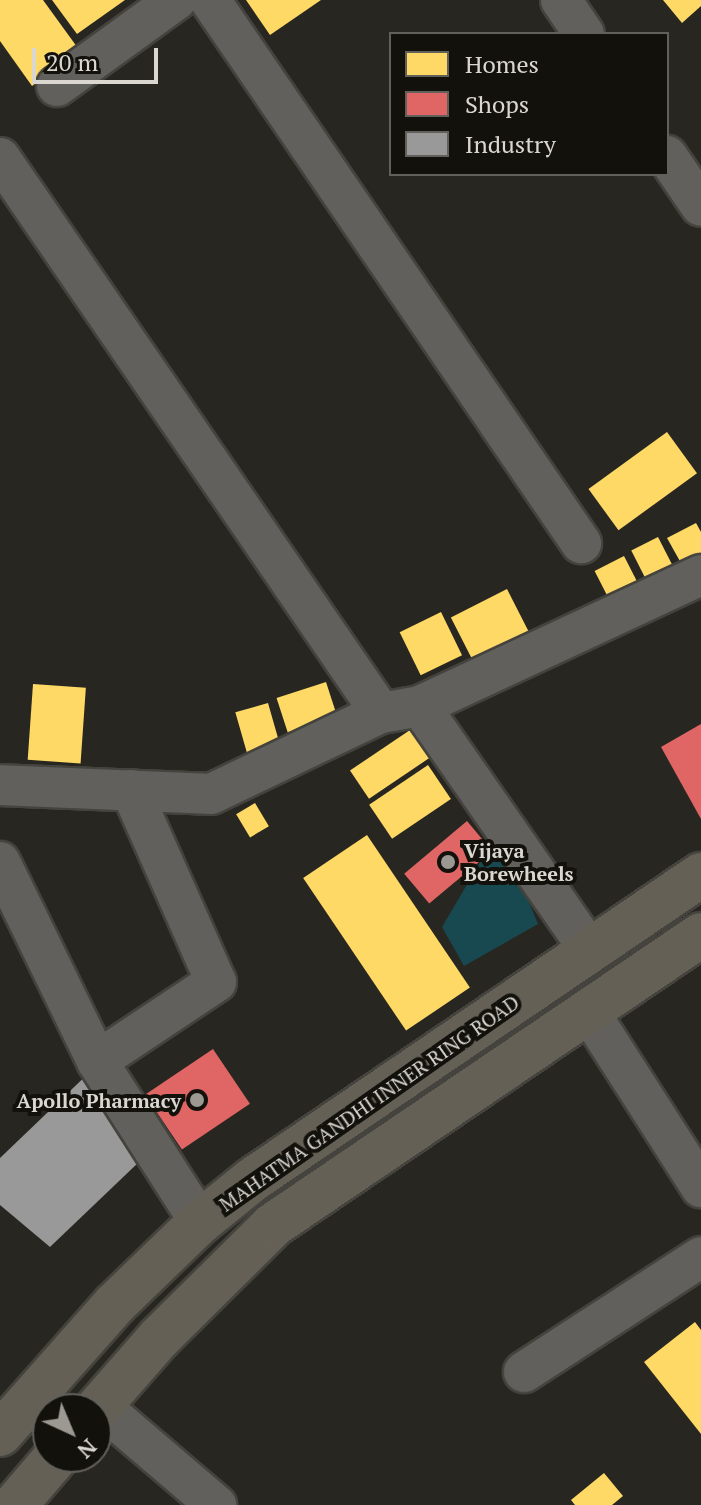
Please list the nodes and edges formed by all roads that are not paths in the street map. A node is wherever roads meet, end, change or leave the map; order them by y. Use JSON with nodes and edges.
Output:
{"nodes":[{"id":1,"x":176,"y":0,"type":"edge"},
{"id":2,"x":210,"y":0,"type":"edge"},
{"id":3,"x":561,"y":0,"type":"edge"},
{"id":4,"x":583,"y":32,"type":"edge"},
{"id":5,"x":57,"y":86,"type":"dead end"},
{"id":6,"x":0,"y":158,"type":"edge"},
{"id":7,"x":669,"y":159,"type":"edge"},
{"id":8,"x":701,"y":206,"type":"edge"},
{"id":9,"x":581,"y":543,"type":"dead end"},
{"id":10,"x":701,"y":575,"type":"edge"},
{"id":11,"x":420,"y":706,"type":"junction"},
{"id":12,"x":381,"y":713,"type":"junction"},
{"id":13,"x":0,"y":785,"type":"edge"},
{"id":14,"x":131,"y":790,"type":"junction"},
{"id":15,"x":0,"y":862,"type":"edge"},
{"id":16,"x":701,"y":875,"type":"edge"},
{"id":17,"x":701,"y":935,"type":"edge"},
{"id":18,"x":590,"y":951,"type":"junction"},
{"id":19,"x":589,"y":1012,"type":"junction"},
{"id":20,"x":97,"y":1061,"type":"junction"},
{"id":21,"x":701,"y":1187,"type":"edge"},
{"id":22,"x":200,"y":1222,"type":"junction"},
{"id":23,"x":701,"y":1257,"type":"edge"},
{"id":24,"x":524,"y":1372,"type":"dead end"},
{"id":25,"x":111,"y":1393,"type":"edge"},
{"id":26,"x":112,"y":1420,"type":"edge"},
{"id":27,"x":0,"y":1434,"type":"edge"},
{"id":28,"x":42,"y":1473,"type":"edge"},
{"id":29,"x":15,"y":1505,"type":"edge"},
{"id":30,"x":216,"y":1505,"type":"edge"}],
"edges":[{"from":1,"to":5,"type":"street"},
{"from":2,"to":9,"type":"street"},
{"from":3,"to":4,"type":"street"},
{"from":6,"to":12,"type":"street"},
{"from":7,"to":8,"type":"street"},
{"from":10,"to":11,"type":"street"},
{"from":11,"to":12,"type":"street"},
{"from":11,"to":18,"type":"street"},
{"from":12,"to":14,"type":"street"},
{"from":13,"to":14,"type":"street"},
{"from":14,"to":20,"type":"street"},
{"from":15,"to":20,"type":"street"},
{"from":16,"to":18,"type":"main road","name":"MAHATMA GANDHI INNER RING ROAD"},
{"from":17,"to":19,"type":"main road"},
{"from":18,"to":22,"type":"main road","name":"MAHATMA GANDHI INNER RING ROAD"},
{"from":19,"to":21,"type":"street"},
{"from":19,"to":25,"type":"main road"},
{"from":20,"to":22,"type":"street"},
{"from":22,"to":27,"type":"main road","name":"MAHATMA GANDHI INNER RING ROAD"},
{"from":23,"to":24,"type":"street"},
{"from":26,"to":30,"type":"street"},
{"from":28,"to":29,"type":"main road"}]}
